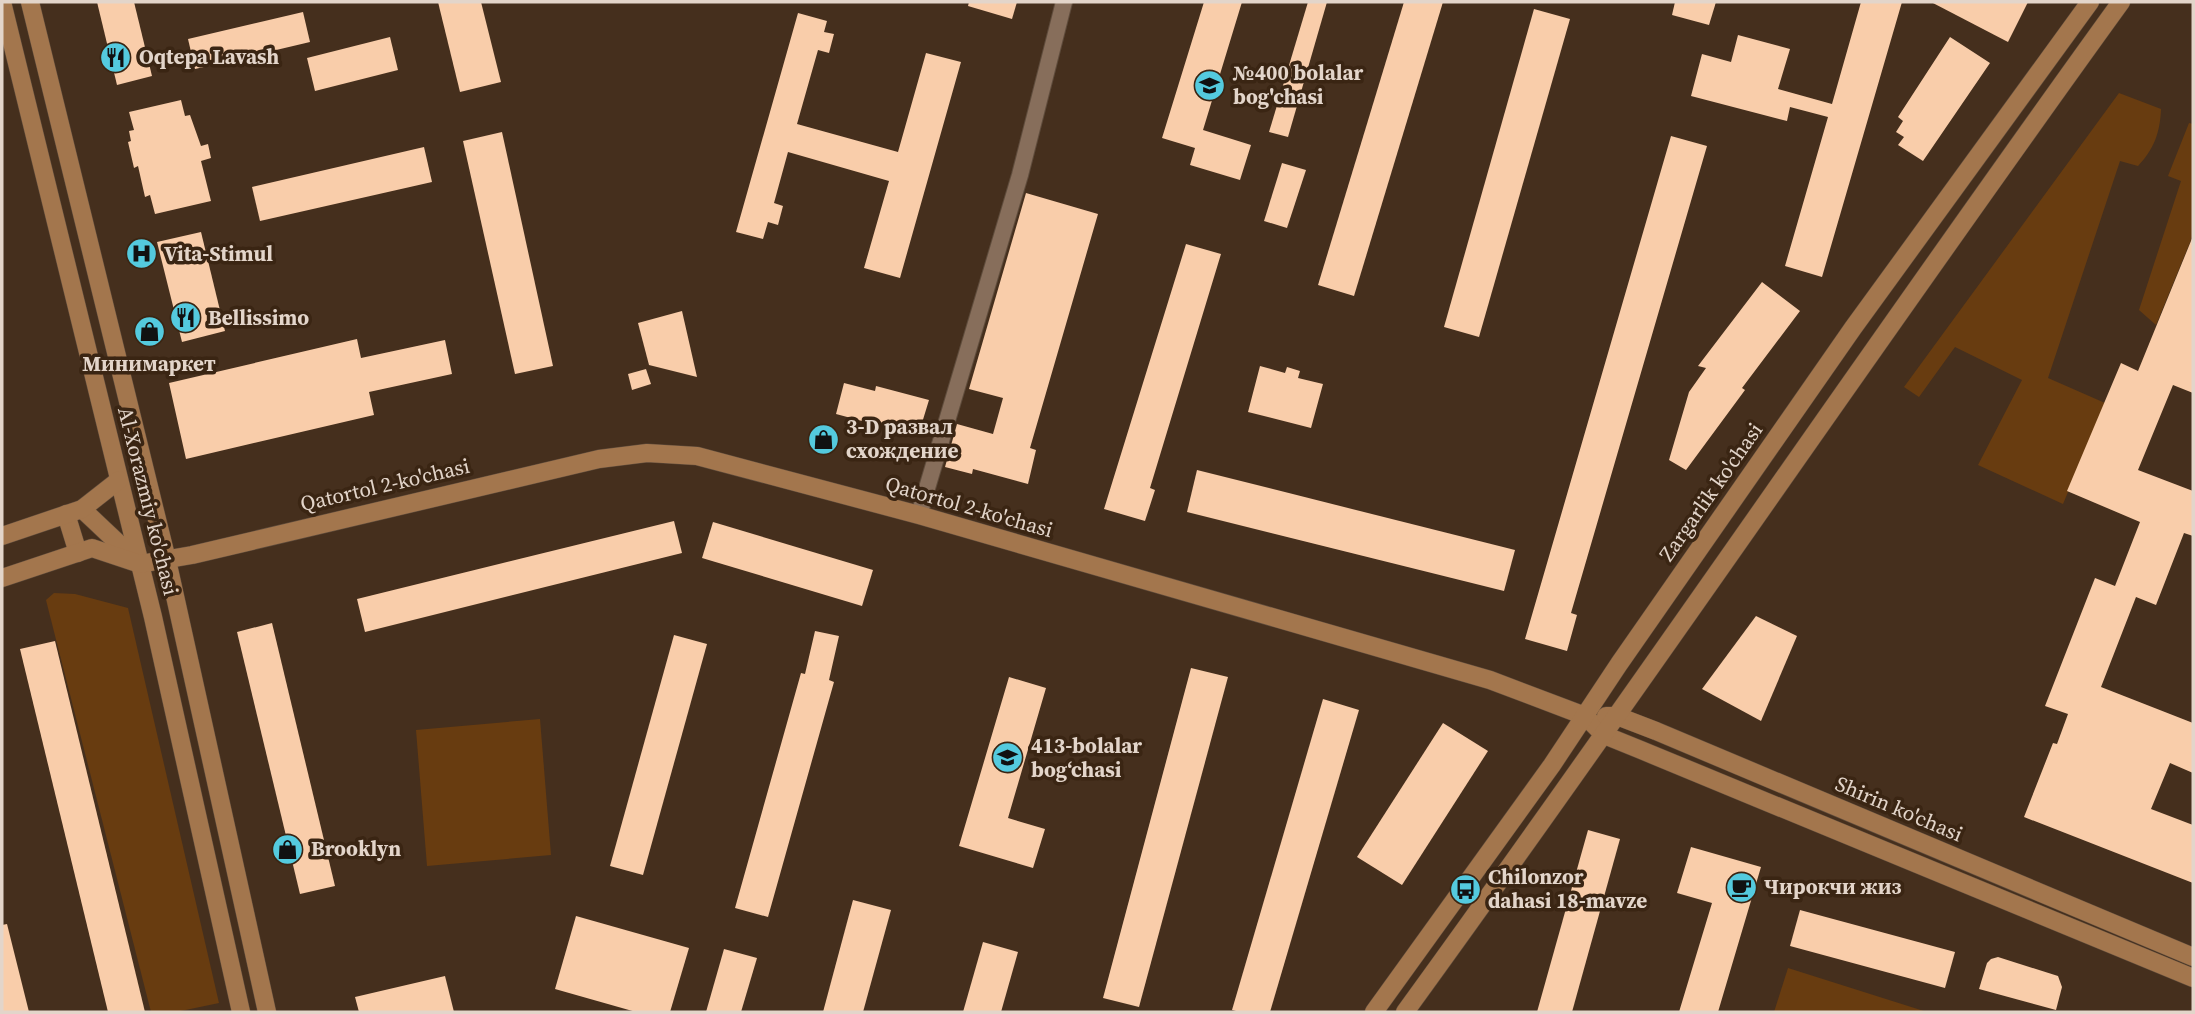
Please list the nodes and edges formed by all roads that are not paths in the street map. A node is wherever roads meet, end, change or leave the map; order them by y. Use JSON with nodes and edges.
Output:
{"nodes":[{"id":1,"x":2,"y":2,"type":"edge"},
{"id":2,"x":30,"y":2,"type":"edge"},
{"id":3,"x":1064,"y":2,"type":"edge"},
{"id":4,"x":2090,"y":2,"type":"edge"},
{"id":5,"x":2121,"y":2,"type":"edge"},
{"id":6,"x":119,"y":480,"type":"junction"},
{"id":7,"x":74,"y":511,"type":"junction"},
{"id":8,"x":156,"y":515,"type":"junction"},
{"id":9,"x":919,"y":515,"type":"junction"},
{"id":10,"x":2,"y":536,"type":"edge"},
{"id":11,"x":78,"y":553,"type":"junction"},
{"id":12,"x":167,"y":560,"type":"junction"},
{"id":13,"x":140,"y":564,"type":"junction"},
{"id":14,"x":2,"y":578,"type":"edge"},
{"id":15,"x":1585,"y":716,"type":"junction"},
{"id":16,"x":1617,"y":716,"type":"junction"},
{"id":17,"x":1604,"y":734,"type":"junction"},
{"id":18,"x":2193,"y":957,"type":"edge"},
{"id":19,"x":2193,"y":978,"type":"edge"},
{"id":20,"x":241,"y":1012,"type":"edge"},
{"id":21,"x":267,"y":1012,"type":"edge"},
{"id":22,"x":1374,"y":1012,"type":"edge"},
{"id":23,"x":1405,"y":1012,"type":"edge"}],
"edges":[{"from":1,"to":6,"type":"main road","name":"Al-Xorazmiy ko'chasi"},
{"from":2,"to":8,"type":"main road","name":"Al-Xorazmiy ko'chasi"},
{"from":3,"to":9,"type":"street"},
{"from":4,"to":15,"type":"main road","name":"Zargarlik ko'chasi"},
{"from":5,"to":16,"type":"main road"},
{"from":6,"to":7,"type":"main road"},
{"from":6,"to":13,"type":"main road","name":"Al-Xorazmiy ko'chasi"},
{"from":7,"to":10,"type":"main road"},
{"from":7,"to":11,"type":"main road"},
{"from":7,"to":13,"type":"main road"},
{"from":8,"to":12,"type":"main road","name":"Al-Xorazmiy ko'chasi"},
{"from":8,"to":13,"type":"main road"},
{"from":9,"to":12,"type":"main road","name":"Qatortol 2-ko'chasi"},
{"from":9,"to":15,"type":"main road","name":"Qatortol 2-ko'chasi"},
{"from":11,"to":13,"type":"main road","name":"Qatortol 2-ko'chasi"},
{"from":11,"to":14,"type":"main road","name":"Qatortol 2-ko'chasi"},
{"from":12,"to":13,"type":"main road","name":"Qatortol 2-ko'chasi"},
{"from":12,"to":21,"type":"main road","name":"Al-Xorazmiy ko'chasi"},
{"from":13,"to":20,"type":"main road","name":"Al-Xorazmiy ko'chasi"},
{"from":15,"to":16,"type":"main road","name":"Shirin ko'chasi"},
{"from":15,"to":17,"type":"main road","name":"Qatortol 2-ko'chasi"},
{"from":15,"to":22,"type":"main road","name":"Zargarlik ko'chasi"},
{"from":16,"to":17,"type":"main road"},
{"from":16,"to":18,"type":"main road","name":"Shirin ko'chasi"},
{"from":17,"to":19,"type":"main road","name":"Shirin ko'chasi"},
{"from":17,"to":23,"type":"main road"}]}
